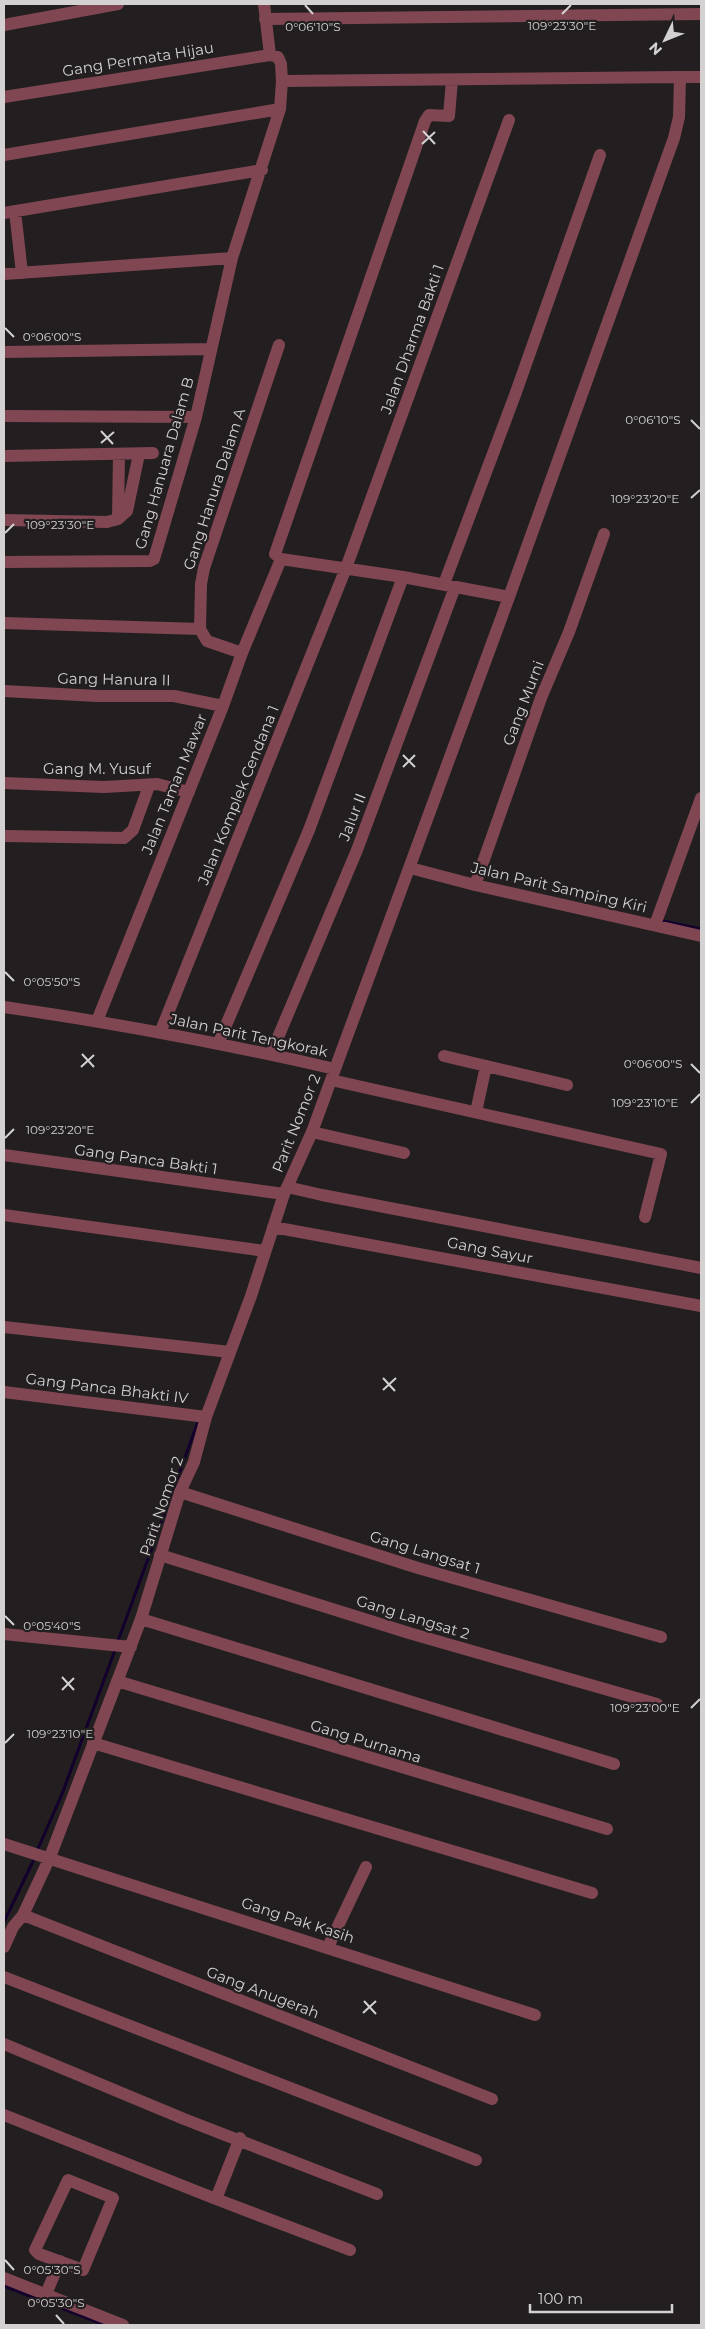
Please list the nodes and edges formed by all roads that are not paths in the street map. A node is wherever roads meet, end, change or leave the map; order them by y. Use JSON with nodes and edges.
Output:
{"nodes":[{"id":1,"x":118,"y":4,"type":"edge"},
{"id":2,"x":264,"y":4,"type":"edge"},
{"id":3,"x":647,"y":9,"type":"edge"},
{"id":4,"x":701,"y":14,"type":"edge"},
{"id":5,"x":265,"y":20,"type":"junction"},
{"id":6,"x":4,"y":25,"type":"edge"},
{"id":7,"x":274,"y":56,"type":"junction"},
{"id":8,"x":680,"y":77,"type":"junction"},
{"id":9,"x":701,"y":77,"type":"edge"},
{"id":10,"x":282,"y":80,"type":"junction"},
{"id":11,"x":452,"y":80,"type":"junction"},
{"id":12,"x":4,"y":97,"type":"edge"},
{"id":13,"x":280,"y":109,"type":"junction"},
{"id":14,"x":509,"y":120,"type":"dead end"},
{"id":15,"x":600,"y":155,"type":"dead end"},
{"id":16,"x":4,"y":156,"type":"edge"},
{"id":17,"x":262,"y":170,"type":"junction"},
{"id":18,"x":10,"y":212,"type":"edge"},
{"id":19,"x":232,"y":258,"type":"junction"},
{"id":20,"x":22,"y":273,"type":"junction"},
{"id":21,"x":4,"y":274,"type":"edge"},
{"id":22,"x":279,"y":346,"type":"dead end"},
{"id":23,"x":211,"y":349,"type":"junction"},
{"id":24,"x":4,"y":352,"type":"edge"},
{"id":25,"x":4,"y":416,"type":"edge"},
{"id":26,"x":196,"y":417,"type":"junction"},
{"id":27,"x":153,"y":453,"type":"dead end"},
{"id":28,"x":119,"y":454,"type":"junction"},
{"id":29,"x":139,"y":454,"type":"junction"},
{"id":30,"x":4,"y":456,"type":"edge"},
{"id":31,"x":118,"y":519,"type":"junction"},
{"id":32,"x":4,"y":520,"type":"edge"},
{"id":33,"x":604,"y":534,"type":"dead end"},
{"id":34,"x":281,"y":559,"type":"junction"},
{"id":35,"x":4,"y":562,"type":"edge"},
{"id":36,"x":346,"y":568,"type":"junction"},
{"id":37,"x":404,"y":577,"type":"junction"},
{"id":38,"x":450,"y":586,"type":"junction"},
{"id":39,"x":510,"y":597,"type":"junction"},
{"id":40,"x":4,"y":623,"type":"edge"},
{"id":41,"x":200,"y":629,"type":"junction"},
{"id":42,"x":242,"y":653,"type":"junction"},
{"id":43,"x":4,"y":691,"type":"edge"},
{"id":44,"x":223,"y":706,"type":"junction"},
{"id":45,"x":4,"y":783,"type":"edge"},
{"id":46,"x":149,"y":786,"type":"junction"},
{"id":47,"x":189,"y":792,"type":"junction"},
{"id":48,"x":701,"y":798,"type":"edge"},
{"id":49,"x":6,"y":836,"type":"dead end"},
{"id":50,"x":410,"y":868,"type":"junction"},
{"id":51,"x":475,"y":885,"type":"junction"},
{"id":52,"x":657,"y":920,"type":"junction"},
{"id":53,"x":701,"y":936,"type":"edge"},
{"id":54,"x":4,"y":1007,"type":"edge"},
{"id":55,"x":97,"y":1021,"type":"junction"},
{"id":56,"x":160,"y":1033,"type":"junction"},
{"id":57,"x":218,"y":1044,"type":"junction"},
{"id":58,"x":271,"y":1054,"type":"junction"},
{"id":59,"x":444,"y":1056,"type":"dead end"},
{"id":60,"x":486,"y":1066,"type":"junction"},
{"id":61,"x":333,"y":1075,"type":"junction"},
{"id":62,"x":567,"y":1085,"type":"dead end"},
{"id":63,"x":476,"y":1112,"type":"junction"},
{"id":64,"x":312,"y":1132,"type":"junction"},
{"id":65,"x":404,"y":1153,"type":"dead end"},
{"id":66,"x":4,"y":1156,"type":"edge"},
{"id":67,"x":286,"y":1190,"type":"junction"},
{"id":68,"x":4,"y":1215,"type":"edge"},
{"id":69,"x":644,"y":1217,"type":"dead end"},
{"id":70,"x":273,"y":1227,"type":"junction"},
{"id":71,"x":265,"y":1251,"type":"junction"},
{"id":72,"x":701,"y":1268,"type":"edge"},
{"id":73,"x":701,"y":1306,"type":"edge"},
{"id":74,"x":4,"y":1327,"type":"edge"},
{"id":75,"x":230,"y":1352,"type":"junction"},
{"id":76,"x":4,"y":1392,"type":"edge"},
{"id":77,"x":206,"y":1417,"type":"junction"},
{"id":78,"x":180,"y":1492,"type":"junction"},
{"id":79,"x":160,"y":1555,"type":"junction"},
{"id":80,"x":141,"y":1619,"type":"junction"},
{"id":81,"x":4,"y":1634,"type":"edge"},
{"id":82,"x":661,"y":1637,"type":"dead end"},
{"id":83,"x":122,"y":1646,"type":"junction"},
{"id":84,"x":117,"y":1681,"type":"junction"},
{"id":85,"x":657,"y":1704,"type":"dead end"},
{"id":86,"x":93,"y":1743,"type":"junction"},
{"id":87,"x":614,"y":1764,"type":"dead end"},
{"id":88,"x":607,"y":1829,"type":"dead end"},
{"id":89,"x":4,"y":1844,"type":"edge"},
{"id":90,"x":50,"y":1857,"type":"junction"},
{"id":91,"x":366,"y":1867,"type":"dead end"},
{"id":92,"x":592,"y":1894,"type":"dead end"},
{"id":93,"x":23,"y":1915,"type":"junction"},
{"id":94,"x":8,"y":1925,"type":"edge"},
{"id":95,"x":4,"y":1947,"type":"edge"},
{"id":96,"x":328,"y":1947,"type":"junction"},
{"id":97,"x":4,"y":1977,"type":"edge"},
{"id":98,"x":535,"y":2015,"type":"dead end"},
{"id":99,"x":4,"y":2044,"type":"edge"},
{"id":100,"x":492,"y":2099,"type":"dead end"},
{"id":101,"x":4,"y":2116,"type":"edge"},
{"id":102,"x":240,"y":2138,"type":"junction"},
{"id":103,"x":476,"y":2160,"type":"dead end"},
{"id":104,"x":377,"y":2194,"type":"dead end"},
{"id":105,"x":216,"y":2199,"type":"junction"},
{"id":106,"x":350,"y":2250,"type":"dead end"},
{"id":107,"x":60,"y":2262,"type":"junction"},
{"id":108,"x":4,"y":2278,"type":"edge"},
{"id":109,"x":46,"y":2294,"type":"junction"},
{"id":110,"x":123,"y":2325,"type":"edge"}],
"edges":[{"from":1,"to":6,"type":"street"},
{"from":2,"to":5,"type":"street","name":"Gang Hanuara Dalam B"},
{"from":3,"to":4,"type":"street"},
{"from":3,"to":5,"type":"street"},
{"from":5,"to":7,"type":"street","name":"Gang Hanuara Dalam B"},
{"from":7,"to":10,"type":"street","name":"Gang Hanuara Dalam B"},
{"from":7,"to":12,"type":"street","name":"Gang Permata Hijau"},
{"from":8,"to":9,"type":"street"},
{"from":8,"to":11,"type":"street"},
{"from":8,"to":39,"type":"street","name":"Jalan Parit Tengkorak"},
{"from":10,"to":11,"type":"street"},
{"from":10,"to":13,"type":"street","name":"Gang Hanuara Dalam B"},
{"from":11,"to":34,"type":"street"},
{"from":13,"to":16,"type":"street"},
{"from":13,"to":17,"type":"street","name":"Gang Hanuara Dalam B"},
{"from":14,"to":36,"type":"street","name":"Jalan Dharma Bakti 1"},
{"from":15,"to":38,"type":"street","name":"Jalur II"},
{"from":17,"to":18,"type":"street"},
{"from":17,"to":19,"type":"street","name":"Gang Hanuara Dalam B"},
{"from":18,"to":20,"type":"street"},
{"from":19,"to":20,"type":"street"},
{"from":19,"to":23,"type":"street","name":"Gang Hanuara Dalam B"},
{"from":20,"to":21,"type":"street"},
{"from":22,"to":41,"type":"street","name":"Gang Hanura Dalam A"},
{"from":23,"to":24,"type":"street"},
{"from":23,"to":26,"type":"street","name":"Gang Hanuara Dalam B"},
{"from":25,"to":26,"type":"street"},
{"from":26,"to":35,"type":"street","name":"Gang Hanuara Dalam B"},
{"from":27,"to":29,"type":"street"},
{"from":28,"to":29,"type":"street"},
{"from":28,"to":30,"type":"street"},
{"from":28,"to":31,"type":"street"},
{"from":29,"to":31,"type":"street"},
{"from":31,"to":32,"type":"street"},
{"from":33,"to":51,"type":"street","name":"Gang Murni"},
{"from":34,"to":36,"type":"street"},
{"from":34,"to":42,"type":"street","name":"Jalan Taman Mawar"},
{"from":36,"to":37,"type":"street"},
{"from":36,"to":56,"type":"street","name":"Jalan Komplek Cendana 1"},
{"from":37,"to":38,"type":"street"},
{"from":37,"to":57,"type":"street"},
{"from":38,"to":39,"type":"street"},
{"from":38,"to":58,"type":"street","name":"Jalur II"},
{"from":39,"to":50,"type":"street","name":"Jalan Parit Tengkorak"},
{"from":40,"to":41,"type":"street"},
{"from":41,"to":42,"type":"street"},
{"from":42,"to":44,"type":"street","name":"Jalan Taman Mawar"},
{"from":43,"to":44,"type":"street","name":"Gang Hanura II"},
{"from":44,"to":47,"type":"street","name":"Jalan Taman Mawar"},
{"from":45,"to":46,"type":"street","name":"Gang M. Yusuf"},
{"from":46,"to":47,"type":"street","name":"Gang M. Yusuf"},
{"from":46,"to":49,"type":"street"},
{"from":47,"to":55,"type":"street","name":"Jalan Taman Mawar"},
{"from":48,"to":52,"type":"street"},
{"from":50,"to":51,"type":"street","name":"Jalan Parit Samping Kiri"},
{"from":50,"to":61,"type":"street","name":"Jalan Parit Tengkorak"},
{"from":51,"to":52,"type":"street","name":"Jalan Parit Samping Kiri"},
{"from":52,"to":53,"type":"street","name":"Jalan Parit Samping Kiri"},
{"from":54,"to":55,"type":"street","name":"Jalan Parit Tengkorak"},
{"from":55,"to":56,"type":"street","name":"Jalan Parit Tengkorak"},
{"from":56,"to":57,"type":"street","name":"Jalan Parit Tengkorak"},
{"from":57,"to":58,"type":"street","name":"Jalan Parit Tengkorak"},
{"from":58,"to":61,"type":"street","name":"Jalan Parit Tengkorak"},
{"from":59,"to":60,"type":"street"},
{"from":60,"to":62,"type":"street"},
{"from":60,"to":63,"type":"street"},
{"from":61,"to":63,"type":"street"},
{"from":61,"to":64,"type":"street","name":"Parit Nomor 2"},
{"from":63,"to":69,"type":"street"},
{"from":64,"to":65,"type":"street"},
{"from":64,"to":67,"type":"street","name":"Parit Nomor 2"},
{"from":66,"to":67,"type":"street","name":"Gang Panca Bakti 1"},
{"from":67,"to":70,"type":"street","name":"Parit Nomor 2"},
{"from":67,"to":72,"type":"street","name":"Gang Panca Bakti 1"},
{"from":68,"to":71,"type":"street"},
{"from":70,"to":71,"type":"street","name":"Parit Nomor 2"},
{"from":70,"to":73,"type":"street","name":"Gang Sayur"},
{"from":71,"to":75,"type":"street","name":"Parit Nomor 2"},
{"from":74,"to":75,"type":"street"},
{"from":75,"to":77,"type":"street","name":"Parit Nomor 2"},
{"from":76,"to":77,"type":"street","name":"Gang Panca Bhakti IV"},
{"from":77,"to":78,"type":"street","name":"Parit Nomor 2"},
{"from":78,"to":79,"type":"street","name":"Parit Nomor 2"},
{"from":78,"to":82,"type":"street","name":"Gang Langsat 1"},
{"from":79,"to":80,"type":"street","name":"Parit Nomor 2"},
{"from":79,"to":85,"type":"street","name":"Gang Langsat 2"},
{"from":80,"to":83,"type":"street","name":"Parit Nomor 2"},
{"from":80,"to":87,"type":"street"},
{"from":81,"to":83,"type":"street"},
{"from":83,"to":84,"type":"street","name":"Parit Nomor 2"},
{"from":84,"to":86,"type":"street","name":"Parit Nomor 2"},
{"from":84,"to":88,"type":"street","name":"Gang Purnama"},
{"from":86,"to":90,"type":"street","name":"Parit Nomor 2"},
{"from":86,"to":92,"type":"street"},
{"from":89,"to":90,"type":"street","name":"Gang Pak Kasih"},
{"from":90,"to":93,"type":"street","name":"Parit Nomor 2"},
{"from":90,"to":96,"type":"street","name":"Gang Pak Kasih"},
{"from":91,"to":96,"type":"street"},
{"from":93,"to":94,"type":"street","name":"Parit Nomor 2"},
{"from":93,"to":100,"type":"street","name":"Gang Anugerah"},
{"from":94,"to":95,"type":"street","name":"Parit Nomor 2"},
{"from":96,"to":98,"type":"street","name":"Gang Pak Kasih"},
{"from":97,"to":103,"type":"street"},
{"from":99,"to":102,"type":"street"},
{"from":101,"to":105,"type":"street"},
{"from":102,"to":104,"type":"street"},
{"from":102,"to":105,"type":"street"},
{"from":105,"to":106,"type":"street"},
{"from":107,"to":107,"type":"street"},
{"from":107,"to":109,"type":"street"},
{"from":108,"to":109,"type":"street"},
{"from":109,"to":110,"type":"street"}]}
